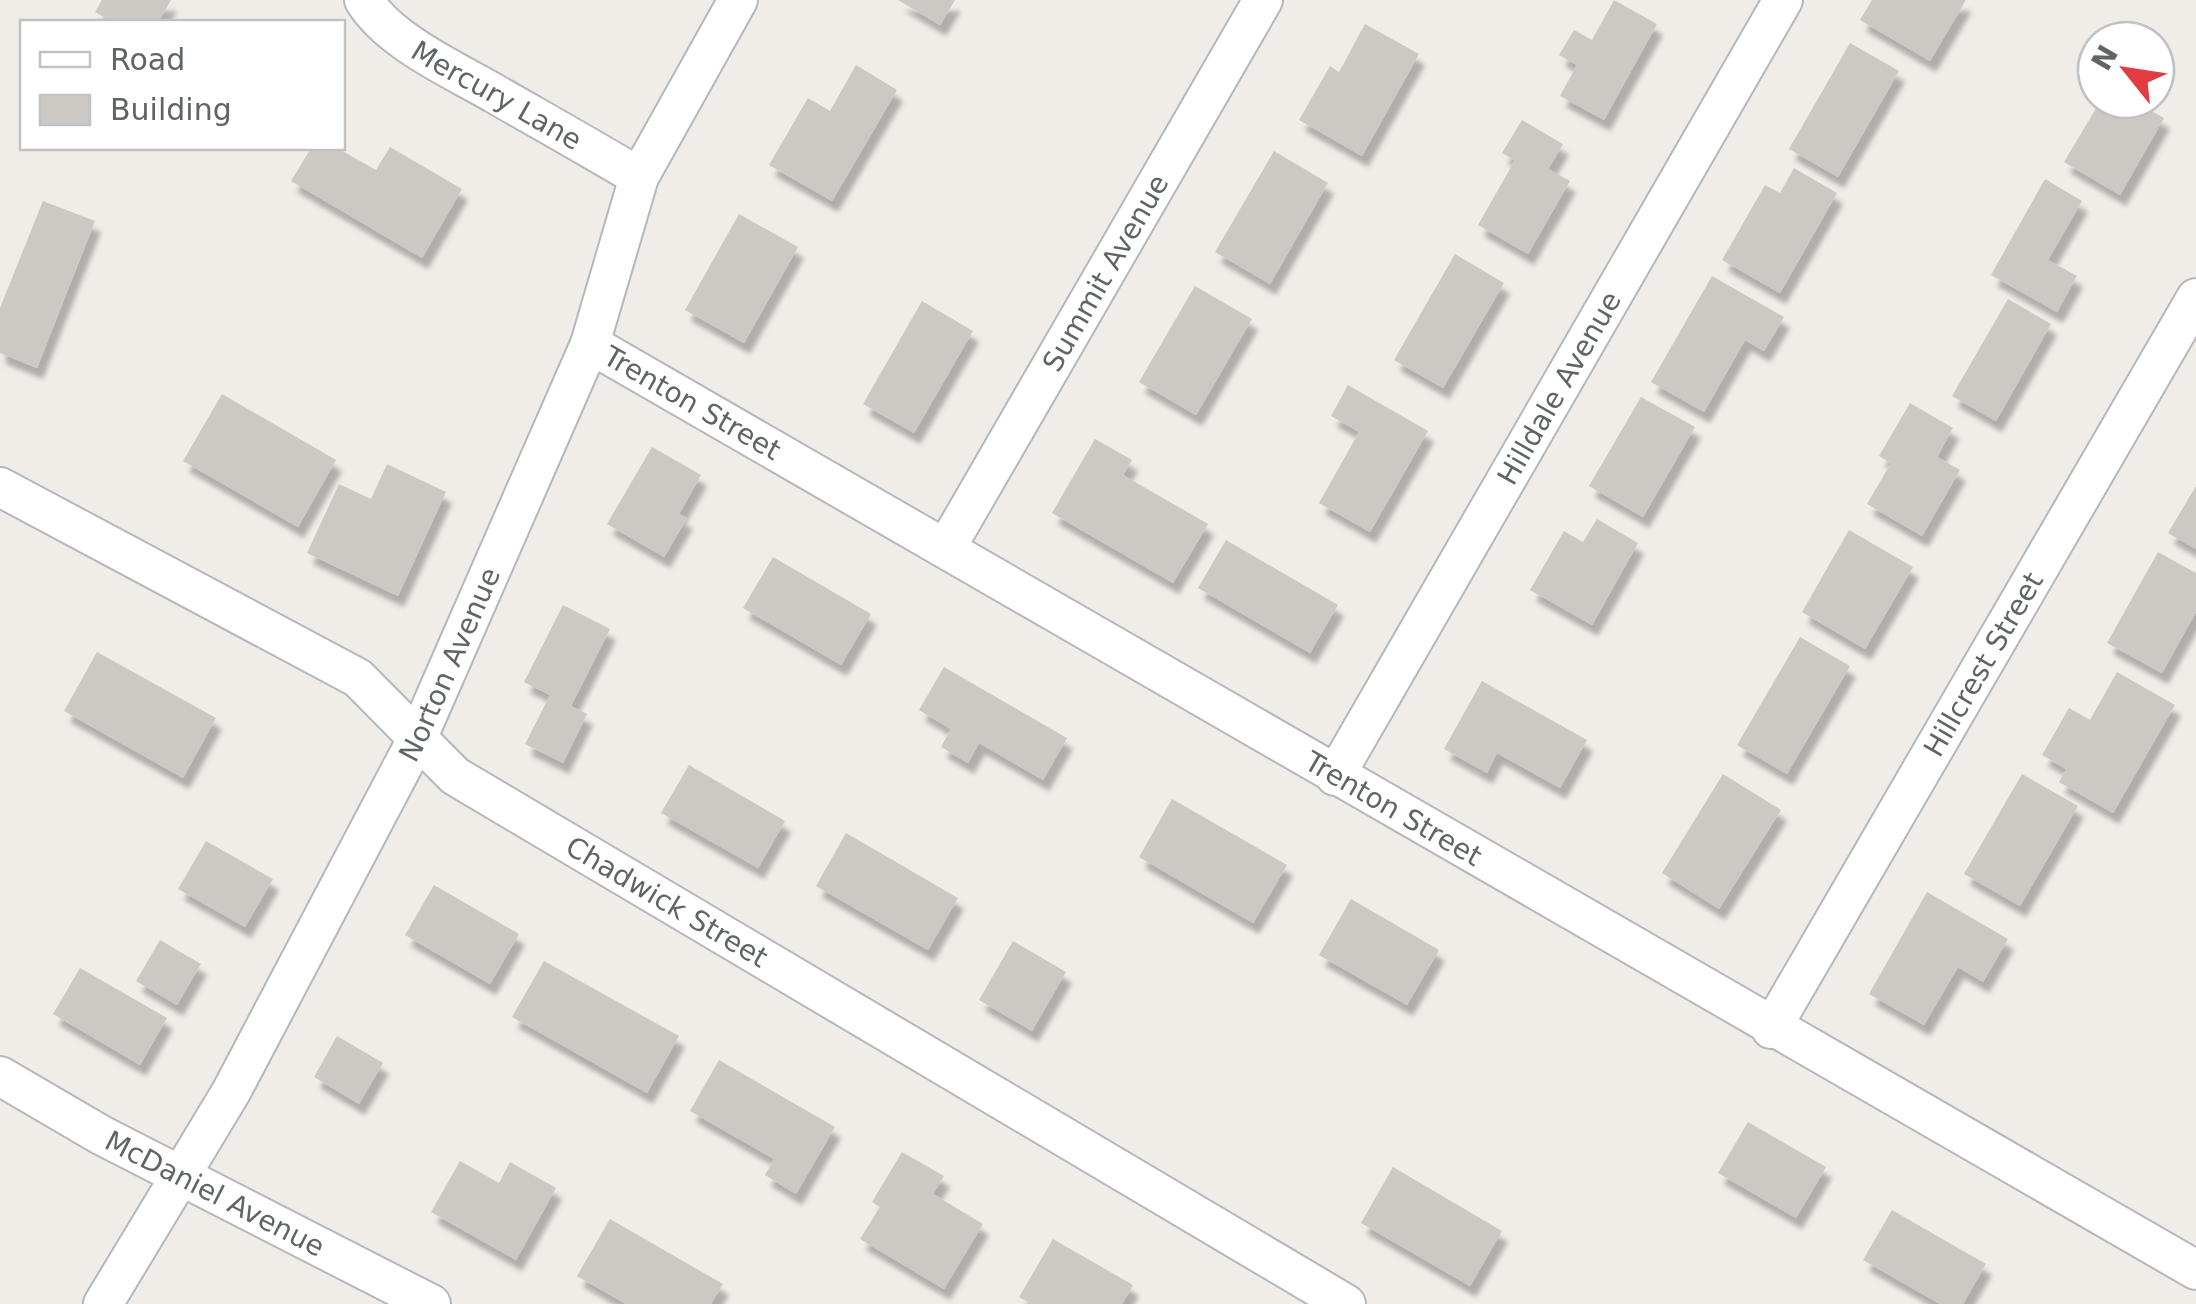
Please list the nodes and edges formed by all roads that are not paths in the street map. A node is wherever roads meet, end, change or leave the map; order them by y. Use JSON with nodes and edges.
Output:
{"nodes":[{"id":1,"x":364,"y":0,"type":"edge"},
{"id":2,"x":738,"y":0,"type":"edge"},
{"id":3,"x":1263,"y":0,"type":"edge"},
{"id":4,"x":1783,"y":0,"type":"edge"},
{"id":5,"x":640,"y":177,"type":"junction"},
{"id":6,"x":2196,"y":298,"type":"edge"},
{"id":7,"x":590,"y":344,"type":"junction"},
{"id":8,"x":0,"y":488,"type":"edge"},
{"id":9,"x":946,"y":548,"type":"junction"},
{"id":10,"x":417,"y":739,"type":"junction"},
{"id":11,"x":1335,"y":776,"type":"junction"},
{"id":12,"x":1771,"y":1029,"type":"junction"},
{"id":13,"x":0,"y":1076,"type":"edge"},
{"id":14,"x":180,"y":1176,"type":"junction"},
{"id":15,"x":2196,"y":1270,"type":"edge"},
{"id":16,"x":103,"y":1304,"type":"edge"},
{"id":17,"x":431,"y":1304,"type":"edge"},
{"id":18,"x":1346,"y":1304,"type":"edge"}],
"edges":[{"from":1,"to":5,"type":"street","name":"Mercury Lane"},
{"from":2,"to":5,"type":"street","name":"Norton Avenue"},
{"from":3,"to":9,"type":"street","name":"Summit Avenue"},
{"from":4,"to":11,"type":"street","name":"Hilldale Avenue"},
{"from":5,"to":7,"type":"street","name":"Norton Avenue"},
{"from":6,"to":12,"type":"street","name":"Hillcrest Street"},
{"from":7,"to":9,"type":"street","name":"Trenton Street"},
{"from":7,"to":10,"type":"street","name":"Norton Avenue"},
{"from":8,"to":10,"type":"street","name":"Chadwick Street"},
{"from":9,"to":11,"type":"street","name":"Trenton Street"},
{"from":10,"to":14,"type":"street","name":"Norton Avenue"},
{"from":10,"to":18,"type":"street","name":"Chadwick Street"},
{"from":11,"to":12,"type":"street","name":"Trenton Street"},
{"from":12,"to":15,"type":"street","name":"Trenton Street"},
{"from":13,"to":14,"type":"street","name":"McDaniel Avenue"},
{"from":14,"to":16,"type":"street","name":"Norton Avenue"},
{"from":14,"to":17,"type":"street","name":"McDaniel Avenue"}]}
